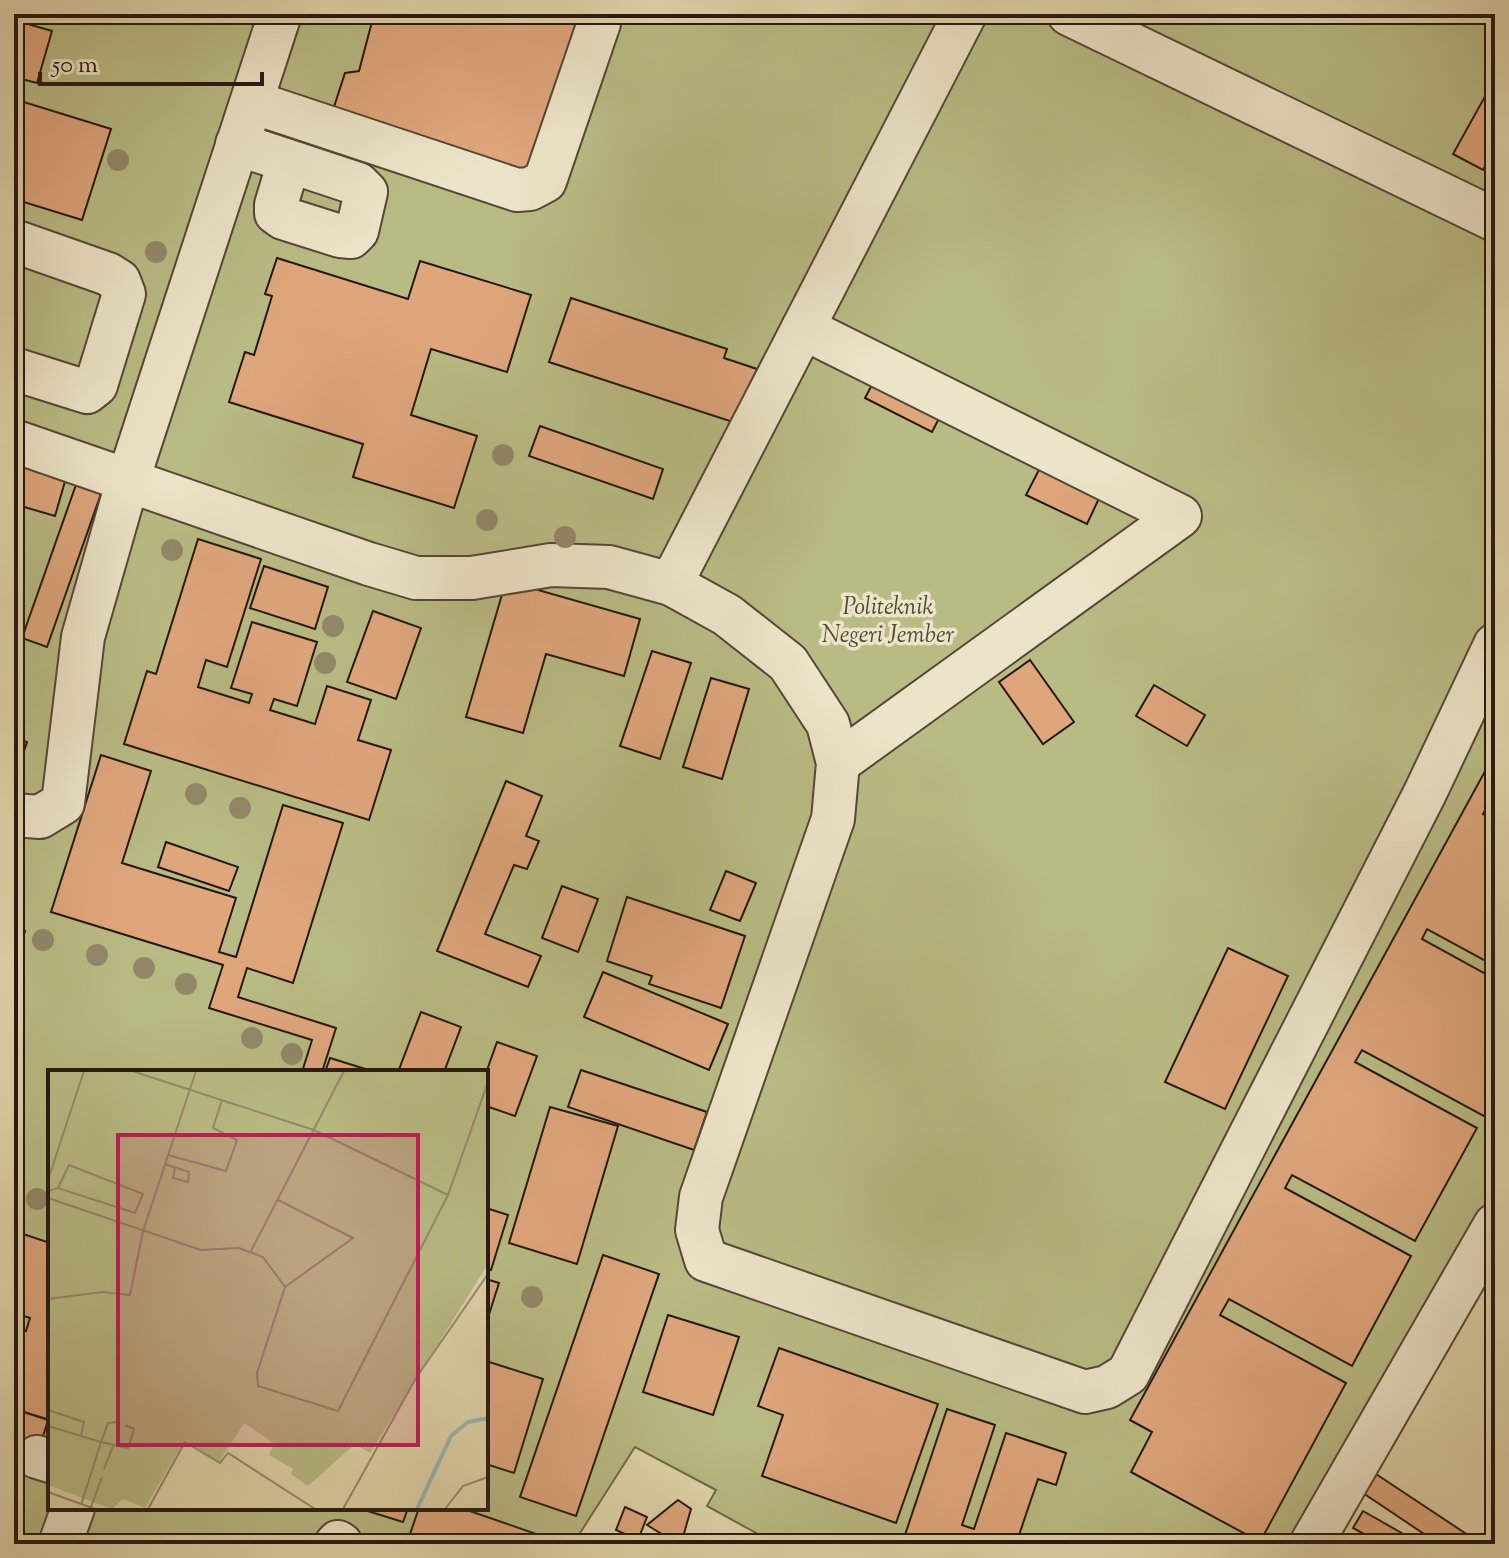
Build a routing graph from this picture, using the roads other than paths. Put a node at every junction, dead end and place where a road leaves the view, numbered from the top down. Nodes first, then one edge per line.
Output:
1 (280, 14) edge
2 (596, 14) edge
3 (965, 14) edge
4 (1069, 14) edge
5 (252, 102) junction
6 (237, 144) junction
7 (289, 162) dead end
8 (1495, 220) edge
9 (14, 241) edge
10 (803, 328) junction
11 (14, 369) edge
12 (14, 441) edge
13 (128, 480) junction
14 (671, 584) junction
15 (1495, 645) edge
16 (838, 763) junction
17 (14, 815) edge
18 (1495, 1225) edge
19 (72, 1510) edge
20 (60, 1544) edge
21 (1311, 1544) edge

1 - 5 street
2 - 5 street
3 - 10 street
4 - 8 street
5 - 6 street
6 - 7 street
6 - 13 street
9 - 11 street
10 - 14 street
10 - 16 street
12 - 13 street
13 - 14 street
13 - 17 street
14 - 16 street
15 - 16 street
18 - 21 street
19 - 20 street

